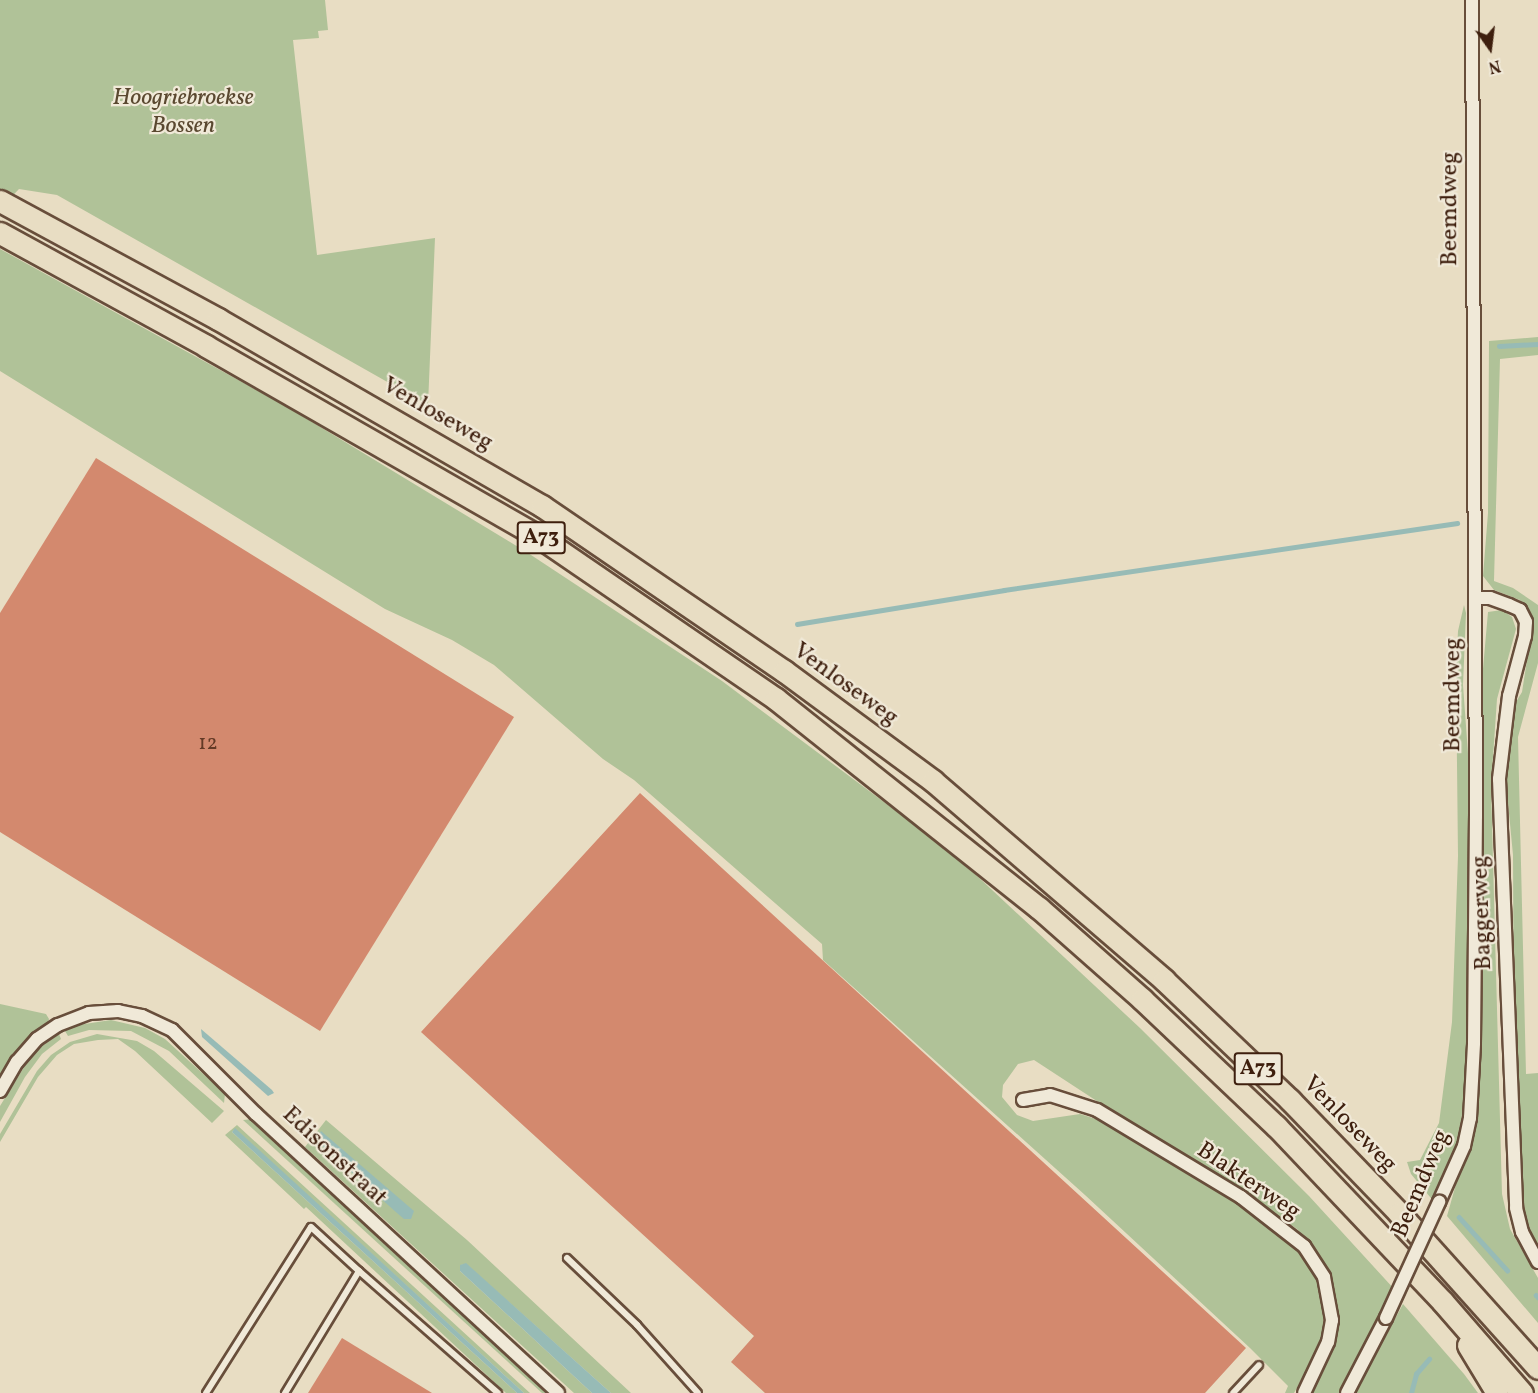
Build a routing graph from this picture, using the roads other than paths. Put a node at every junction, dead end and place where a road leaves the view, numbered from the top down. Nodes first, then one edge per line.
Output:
1 (1472, 0) edge
2 (0, 201) edge
3 (0, 233) edge
4 (1474, 598) junction
5 (0, 1091) edge
6 (1023, 1100) dead end
7 (567, 1258) dead end
8 (1538, 1262) edge
9 (359, 1271) junction
10 (1442, 1301) junction
11 (1506, 1332) junction
12 (1538, 1359) edge
13 (1259, 1365) dead end
14 (1538, 1368) edge
15 (206, 1393) edge
16 (285, 1393) edge
17 (498, 1393) edge
18 (558, 1393) edge
19 (698, 1393) edge
20 (1233, 1393) edge
21 (1304, 1393) edge
22 (1347, 1393) edge
23 (1497, 1393) edge
24 (1522, 1393) edge

1 - 4 street, Beemdweg
2 - 11 highway, Venloseweg / A73
3 - 10 highway, A73
4 - 8 street, Baggerweg
4 - 22 street, Beemdweg, bridge
5 - 18 street, Edisonstraat
6 - 21 street, Blakterweg
7 - 19 lane
9 - 15 lane
9 - 16 lane
9 - 17 lane
10 - 23 highway, A73
10 - 24 highway, A73
11 - 12 highway, A73
11 - 14 highway, Venloseweg / A73
13 - 20 lane

